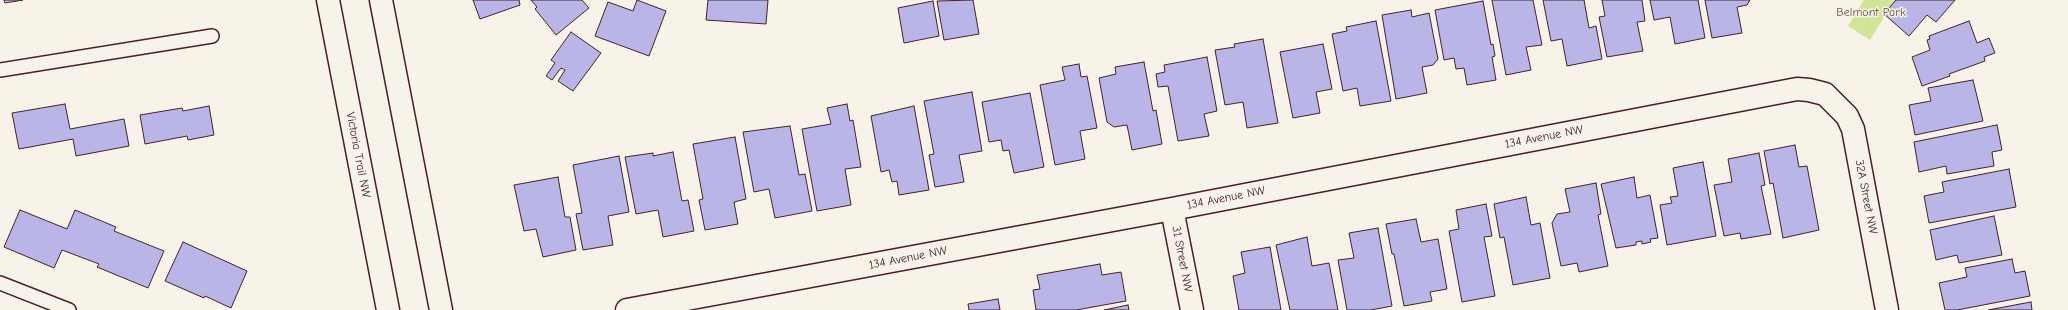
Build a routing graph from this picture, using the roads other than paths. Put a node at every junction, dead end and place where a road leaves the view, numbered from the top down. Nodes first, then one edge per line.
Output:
1 (328, 0) edge
2 (381, 0) edge
3 (212, 36) dead end
4 (0, 70) edge
5 (1825, 94) joint
6 (1172, 209) junction
7 (0, 283) edge
8 (69, 310) edge
9 (388, 310) edge
10 (441, 310) edge
11 (627, 310) edge
12 (1192, 310) edge
13 (1887, 310) edge

1 - 9 street, Victoria Trail NW
2 - 10 street
3 - 4 lane
5 - 6 street, 134 Avenue NW
5 - 13 street, 32A Street NW
6 - 11 street, 134 Avenue NW
6 - 12 street, 31 Street NW
7 - 8 lane

